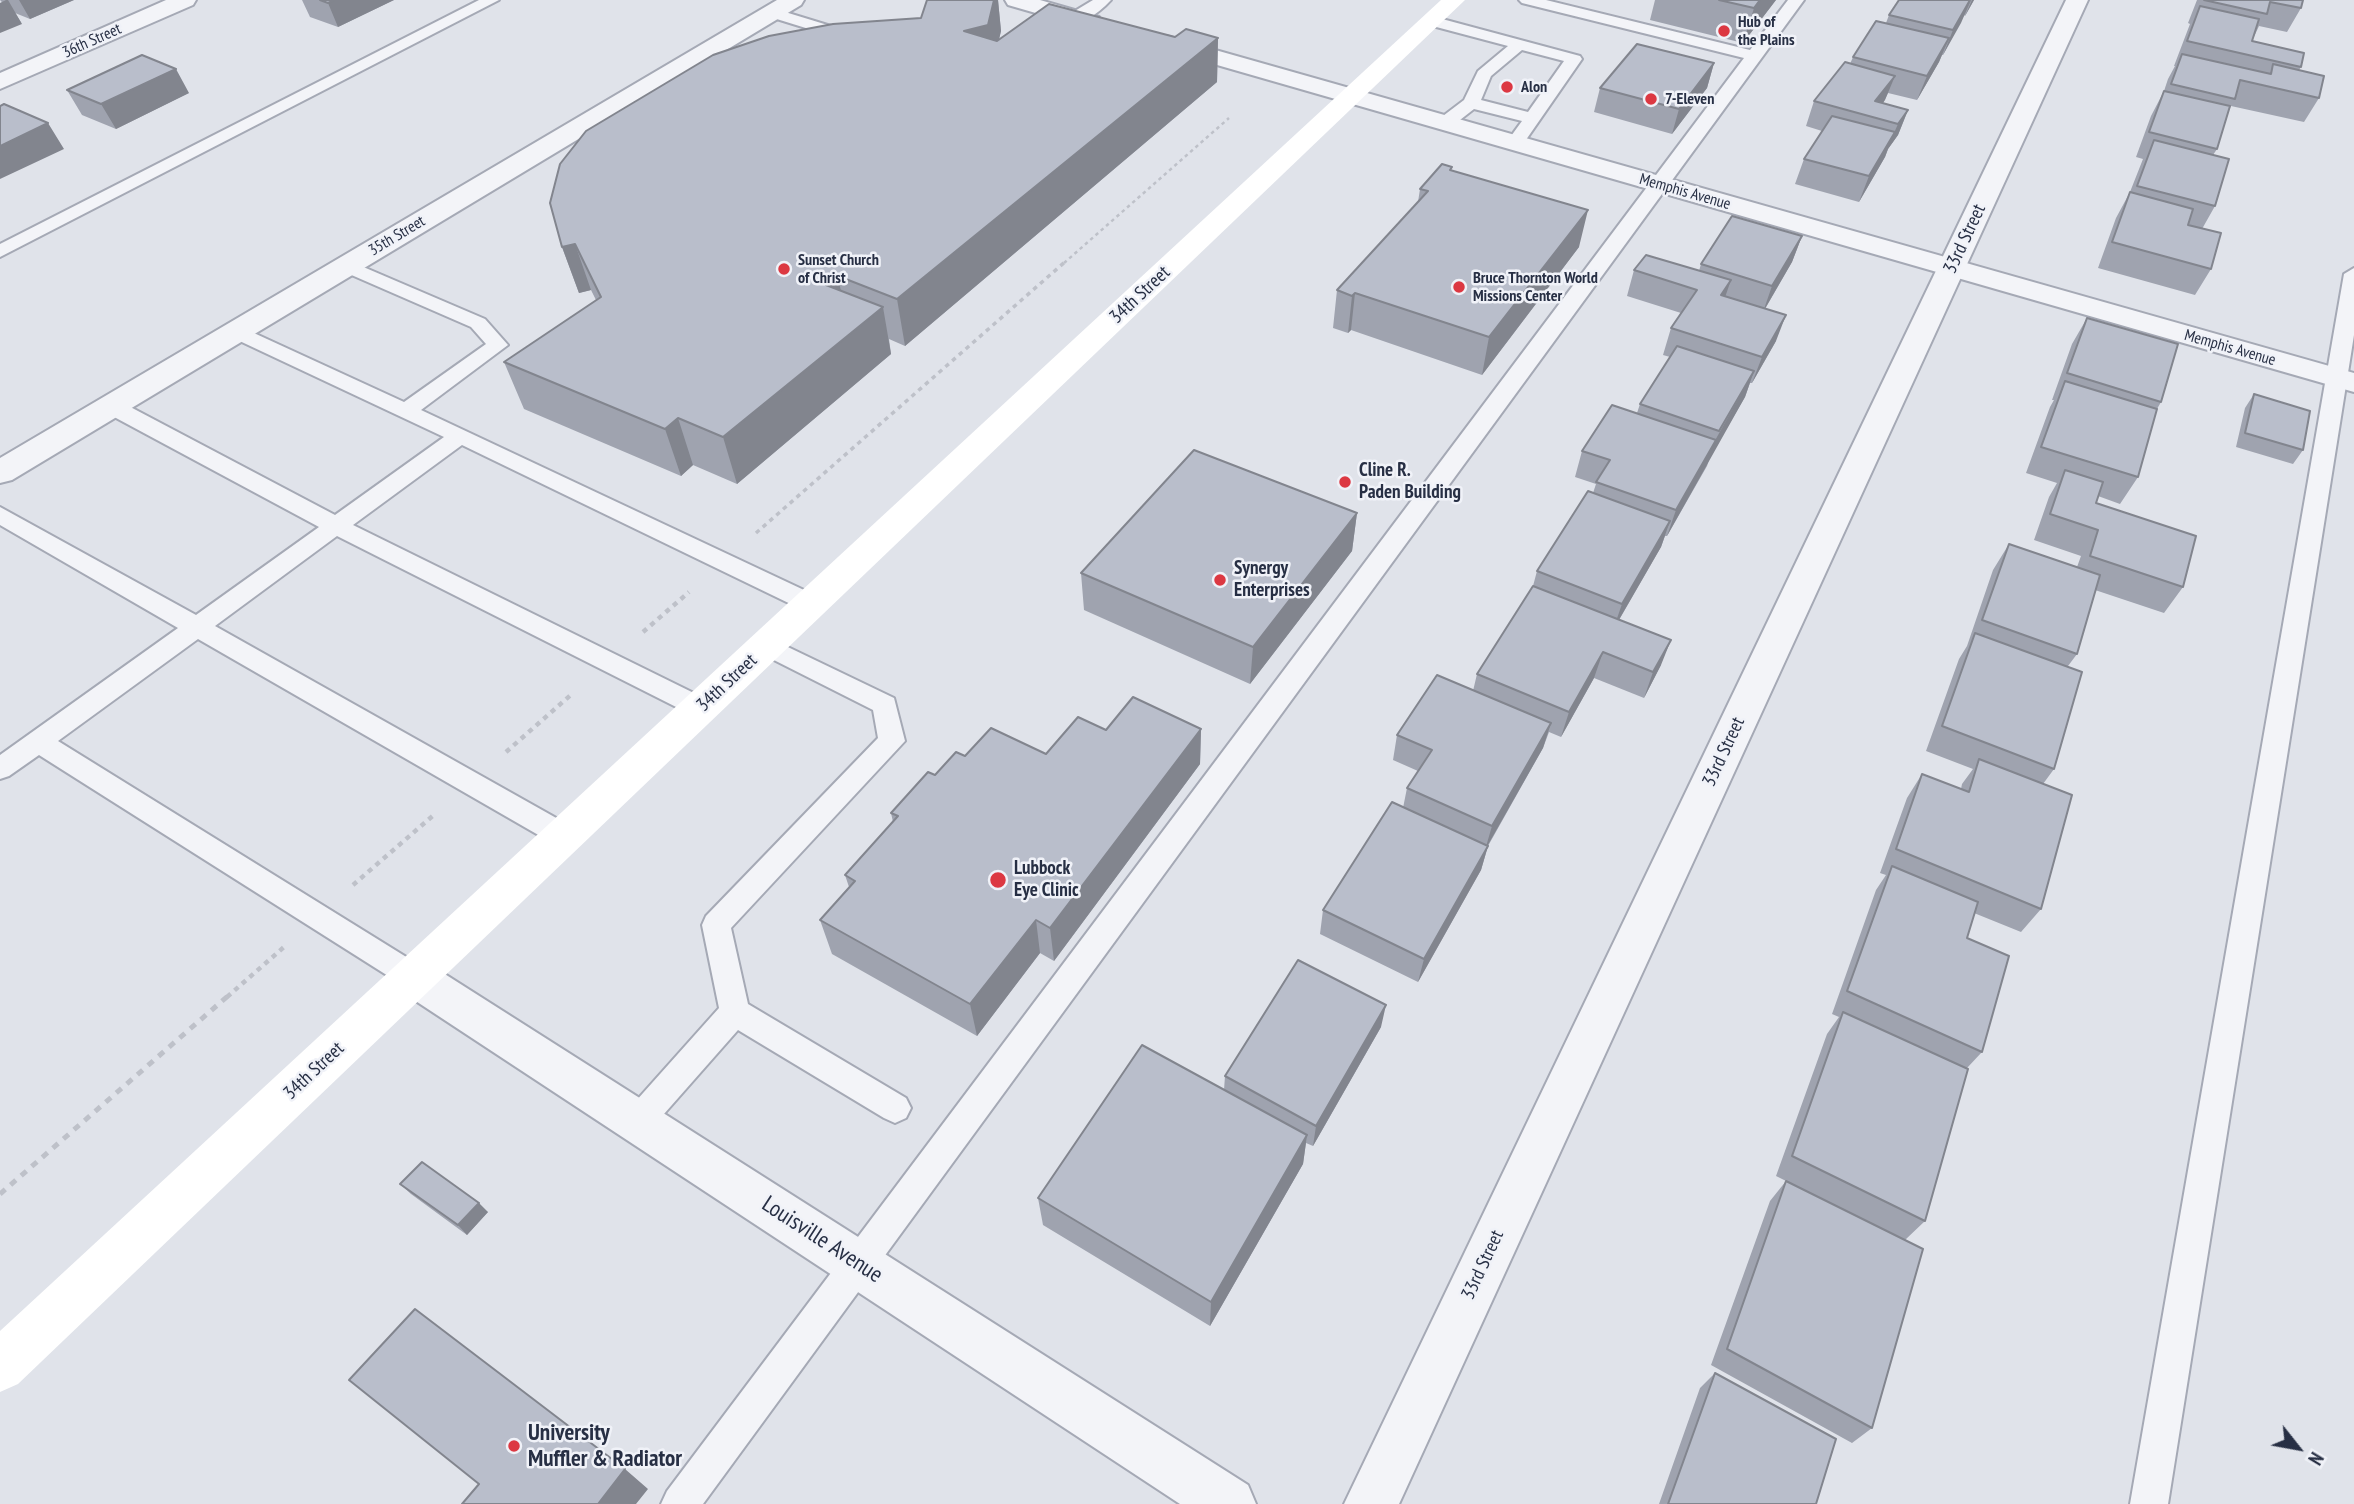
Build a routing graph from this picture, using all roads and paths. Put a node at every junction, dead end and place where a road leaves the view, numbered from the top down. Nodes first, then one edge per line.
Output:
1 (185, 0) edge
2 (492, 0) edge
3 (1016, 0) edge
4 (1103, 0) edge
5 (1527, 0) edge
6 (1796, 0) edge
7 (2077, 0) edge
8 (783, 6) edge
9 (1442, 11) edge
10 (1078, 18) junction
11 (1117, 29) edge
12 (1033, 37) edge
13 (1143, 37) edge
14 (862, 40) edge
15 (1519, 45) junction
16 (1755, 56) junction
17 (0, 82) edge
18 (1351, 96) junction
19 (1471, 103) junction
20 (1534, 119) junction
21 (1445, 123) junction
22 (1514, 143) junction
23 (1660, 184) junction
24 (0, 251) edge
25 (347, 266) junction
26 (1951, 268) junction
27 (2354, 274) edge
28 (236, 332) junction
29 (2345, 381) edge
30 (111, 406) junction
31 (405, 411) junction
32 (460, 436) junction
33 (0, 472) edge
34 (0, 515) edge
35 (336, 526) junction
36 (812, 604) junction
37 (197, 627) junction
38 (767, 646) junction
39 (701, 708) junction
40 (38, 742) junction
41 (0, 769) edge
42 (564, 836) junction
43 (414, 977) junction
44 (735, 1012) junction
45 (895, 1108) dead end
46 (638, 1121) junction
47 (858, 1263) junction
48 (0, 1366) edge
49 (680, 1504) edge
50 (1229, 1504) edge
51 (1371, 1504) edge
52 (2149, 1504) edge

1 - 17 street, 36th Street
2 - 24 lane
3 - 10 street
4 - 10 lane
5 - 16 lane
6 - 16 lane
7 - 26 street, 33rd Street
8 - 14 lane
8 - 25 street, 35th Street
9 - 15 lane
9 - 18 main road, 34th Street
10 - 11 street
10 - 12 lane
13 - 18 street, Memphis Avenue
15 - 19 lane
15 - 20 lane
16 - 23 lane
18 - 21 street, Memphis Avenue
18 - 36 main road, 34th Street
19 - 20 lane
19 - 21 lane
20 - 22 lane
21 - 22 street, Memphis Avenue
22 - 23 street, Memphis Avenue
23 - 26 street, Memphis Avenue
23 - 47 lane
25 - 28 street, 35th Street
25 - 31 lane
26 - 29 street, Memphis Avenue
26 - 51 street, 33rd Street
27 - 29 lane
28 - 30 street, 35th Street
28 - 31 lane
29 - 52 lane
30 - 33 street, 35th Street
30 - 35 lane
31 - 32 lane
32 - 35 lane
32 - 36 lane
34 - 37 lane
35 - 37 lane
35 - 39 lane
36 - 38 main road, 34th Street
37 - 40 lane
37 - 42 lane
38 - 39 main road, 34th Street
38 - 44 lane
39 - 42 main road, 34th Street
40 - 41 lane
40 - 43 lane
42 - 43 main road, 34th Street
43 - 46 street, Louisville Avenue
43 - 48 main road, 34th Street
44 - 45 lane
44 - 46 lane
46 - 47 street, Louisville Avenue
47 - 49 lane
47 - 50 street, Louisville Avenue

